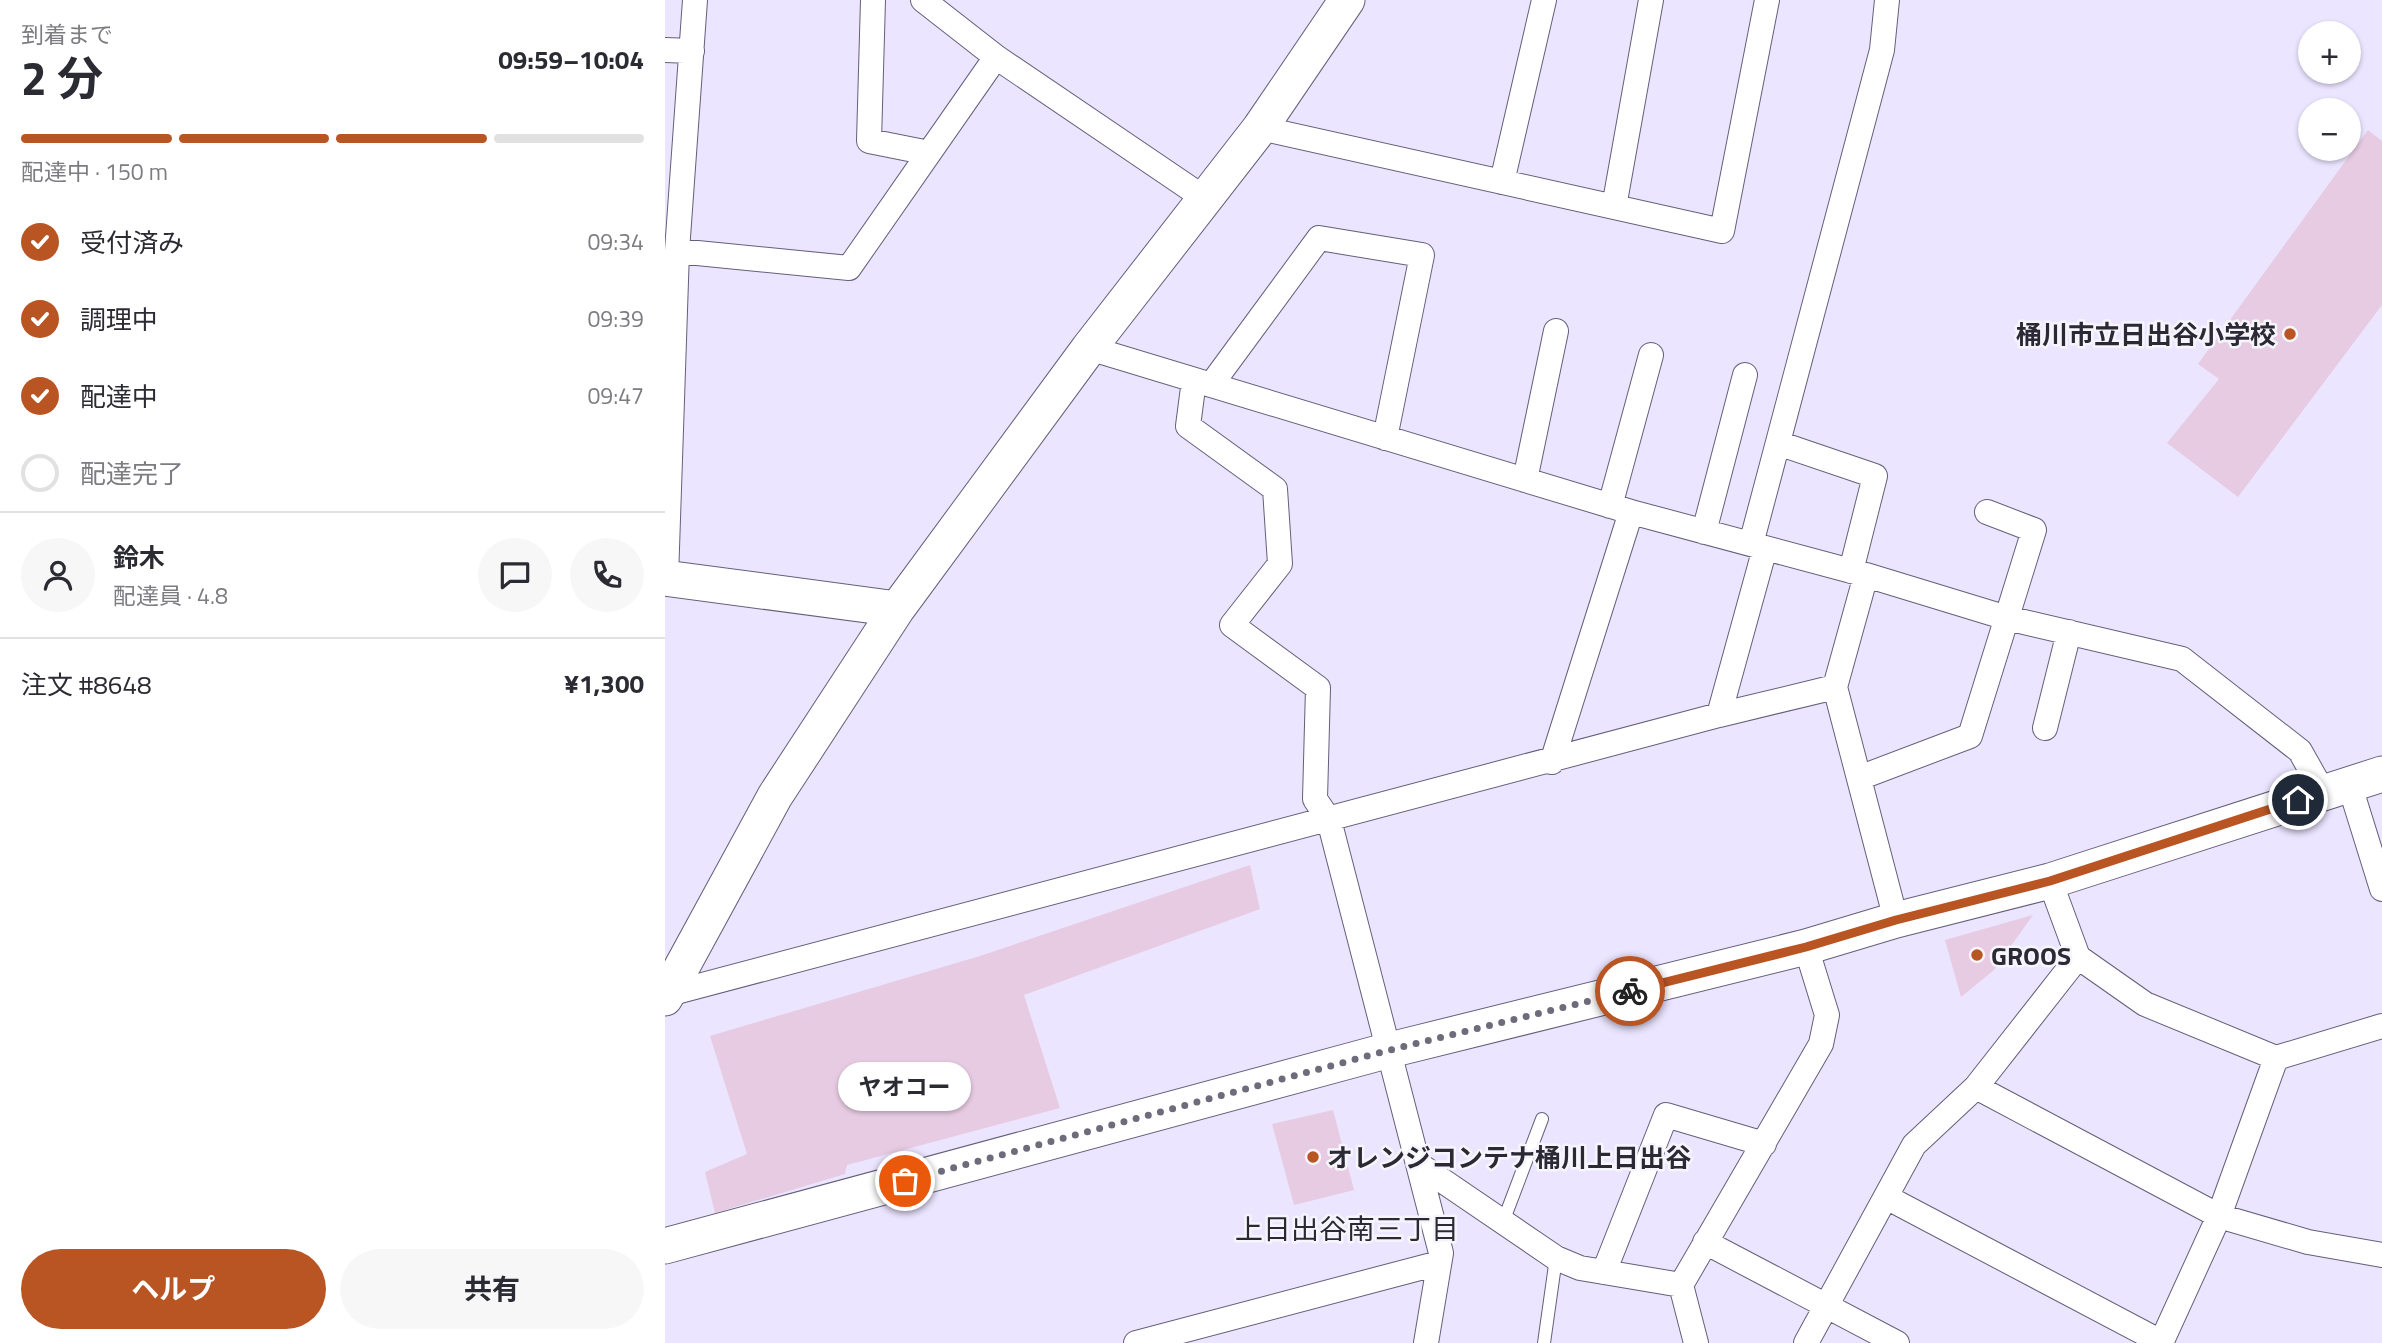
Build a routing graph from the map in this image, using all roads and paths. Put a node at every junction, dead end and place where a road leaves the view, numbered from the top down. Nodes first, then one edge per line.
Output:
1 (695, 0) edge
2 (873, 0) edge
3 (923, 0) edge
4 (1346, 0) edge
5 (1544, 0) edge
6 (1651, 0) edge
7 (1767, 0) edge
8 (1887, 0) edge
9 (665, 50) edge
10 (692, 51) junction
11 (996, 57) junction
12 (1260, 128) junction
13 (929, 153) junction
14 (674, 172) edge
15 (1502, 182) junction
16 (1204, 198) junction
17 (1614, 207) junction
18 (677, 251) junction
19 (1556, 331) dead end
20 (1089, 348) junction
21 (1651, 355) dead end
22 (1745, 375) dead end
23 (1203, 383) junction
24 (1385, 438) junction
25 (1778, 443) junction
26 (1525, 480) junction
27 (1621, 509) junction
28 (1987, 512) dead end
29 (1704, 532) junction
30 (1758, 546) junction
31 (1859, 573) junction
32 (666, 578) edge
33 (897, 609) junction
34 (2007, 618) junction
35 (2069, 632) junction
36 (1835, 687) junction
37 (1719, 715) junction
38 (2045, 728) dead end
39 (1552, 762) junction
40 (2382, 774) edge
41 (1859, 778) junction
42 (2336, 787) junction
43 (1329, 820) junction
44 (2050, 881) junction
45 (2382, 889) edge
46 (1896, 920) junction
47 (1806, 947) junction
48 (2078, 957) junction
49 (665, 996) edge
50 (2382, 1026) edge
51 (1386, 1051) junction
52 (2276, 1058) junction
53 (1976, 1087) junction
54 (1542, 1119) dead end
55 (1764, 1144) junction
56 (1418, 1164) junction
57 (1888, 1198) junction
58 (2219, 1216) junction
59 (1503, 1222) junction
60 (1705, 1242) junction
61 (665, 1246) edge
62 (2382, 1255) edge
63 (1556, 1258) junction
64 (1439, 1263) junction
65 (1604, 1272) junction
66 (1681, 1285) junction
67 (1826, 1305) junction
68 (1180, 1336) edge
69 (1136, 1343) edge
70 (1426, 1343) edge
71 (1544, 1343) edge
72 (1696, 1343) edge
73 (1806, 1343) edge
74 (1897, 1343) edge
75 (2161, 1343) edge

1 - 10 street
2 - 13 street
3 - 11 street
4 - 12 street
5 - 15 street
6 - 17 street
7 - 17 street
8 - 25 street
9 - 10 street
10 - 14 street
11 - 13 street
11 - 16 street
12 - 15 street
12 - 16 street
13 - 18 street
14 - 18 street
15 - 17 street
16 - 20 street
18 - 32 street
19 - 26 street
20 - 23 street
20 - 33 street
21 - 27 street
22 - 29 street
23 - 24 street
23 - 24 street
23 - 43 street
24 - 26 street
25 - 30 street
25 - 31 street
26 - 27 street
27 - 29 street
27 - 39 street
28 - 34 street
29 - 30 street
30 - 31 street
30 - 37 street
31 - 34 street
31 - 36 street
32 - 33 street
33 - 49 street
34 - 35 street
34 - 41 street
35 - 38 street
35 - 42 street
36 - 37 street
36 - 41 street
37 - 39 street
39 - 43 street
40 - 42 street
41 - 46 street
42 - 44 street
42 - 45 street
43 - 49 street
43 - 51 street
44 - 46 street
44 - 48 street
46 - 47 street
47 - 51 street
47 - 55 street
48 - 52 street
48 - 53 street
50 - 52 street
51 - 56 street
51 - 61 street
52 - 58 street
53 - 57 street
53 - 58 street
54 - 59 lane
55 - 60 street
55 - 65 street
56 - 59 street
56 - 64 street
57 - 67 street
57 - 75 street
58 - 62 street
58 - 75 street
59 - 63 street
60 - 66 street
60 - 67 street
63 - 65 street
63 - 71 lane
64 - 68 street
64 - 70 street
65 - 66 street
66 - 72 street
67 - 73 street
67 - 74 street
68 - 69 street

